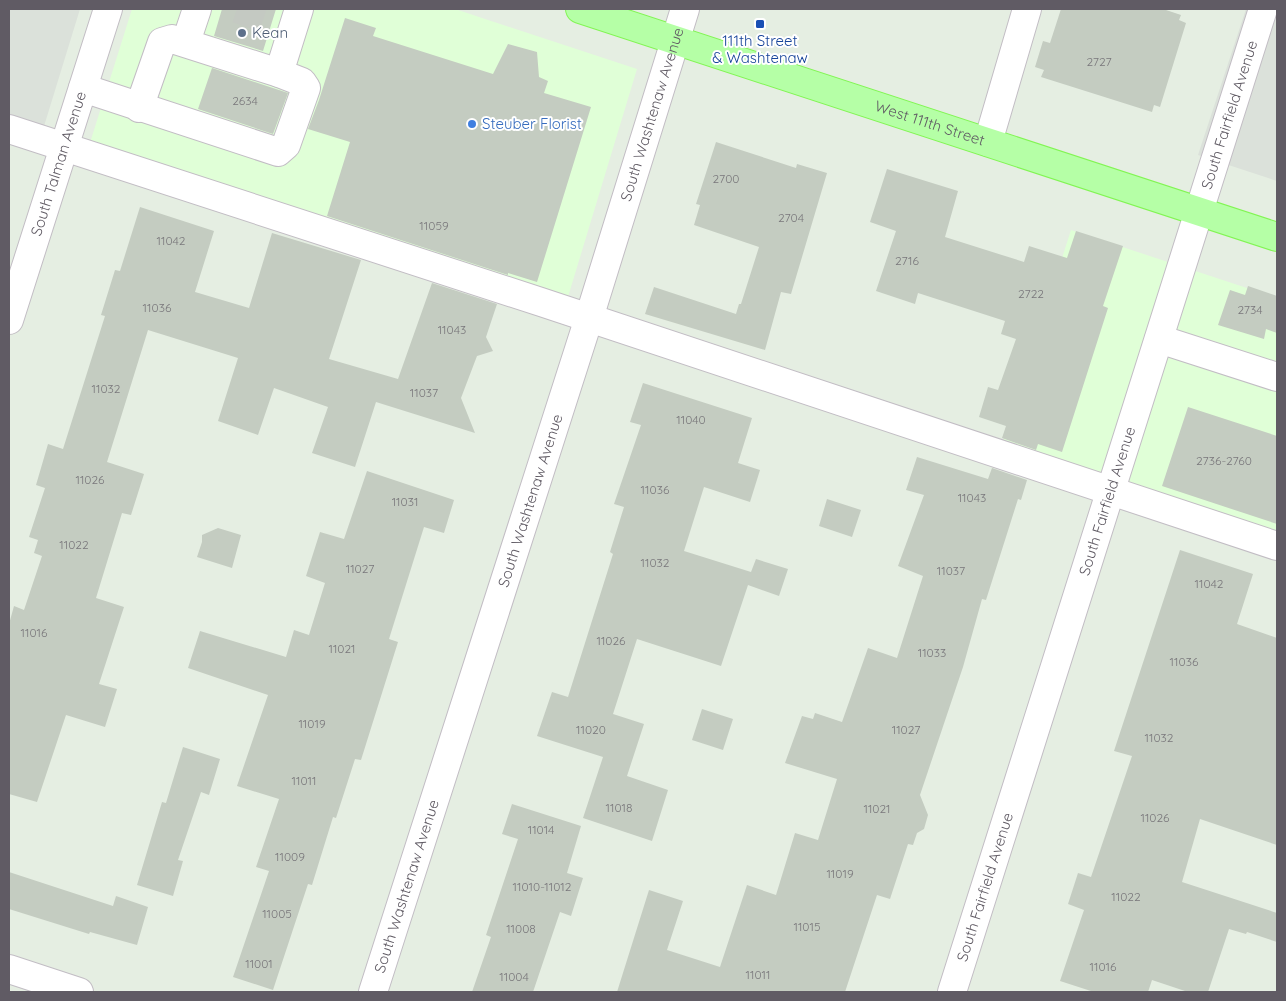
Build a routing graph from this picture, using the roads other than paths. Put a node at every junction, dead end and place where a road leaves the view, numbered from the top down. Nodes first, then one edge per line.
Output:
1 (108, 9) edge
2 (197, 9) edge
3 (580, 9) edge
4 (685, 9) edge
5 (1026, 9) edge
6 (1263, 9) edge
7 (288, 19) edge
8 (675, 40) junction
9 (186, 42) junction
10 (280, 73) junction
11 (83, 88) junction
12 (140, 108) junction
13 (9, 129) edge
14 (988, 142) junction
15 (64, 146) junction
16 (1199, 212) junction
17 (1277, 237) edge
18 (589, 318) junction
19 (9, 320) edge
20 (1158, 340) junction
21 (1277, 377) edge
22 (1110, 491) junction
23 (1277, 546) edge
24 (9, 969) edge
25 (79, 992) edge
26 (373, 992) edge
27 (952, 992) edge

1 - 11 street, South Talman Avenue
2 - 9 street
3 - 8 main road, West 111th Street
4 - 8 street, South Washtenaw Avenue
5 - 14 street
6 - 16 street, South Fairfield Avenue
7 - 10 street
8 - 14 main road, West 111th Street
8 - 18 street, South Washtenaw Avenue
9 - 10 street
9 - 12 street
10 - 12 street
11 - 12 street
11 - 15 street, South Talman Avenue
13 - 15 street
14 - 16 main road, West 111th Street
15 - 18 street
15 - 19 street, South Talman Avenue
16 - 17 main road, West 111th Street
16 - 20 street, South Fairfield Avenue
18 - 22 street
18 - 26 street, South Washtenaw Avenue
20 - 21 street
20 - 22 street, South Fairfield Avenue
22 - 23 street
22 - 27 street, South Fairfield Avenue
24 - 25 street

